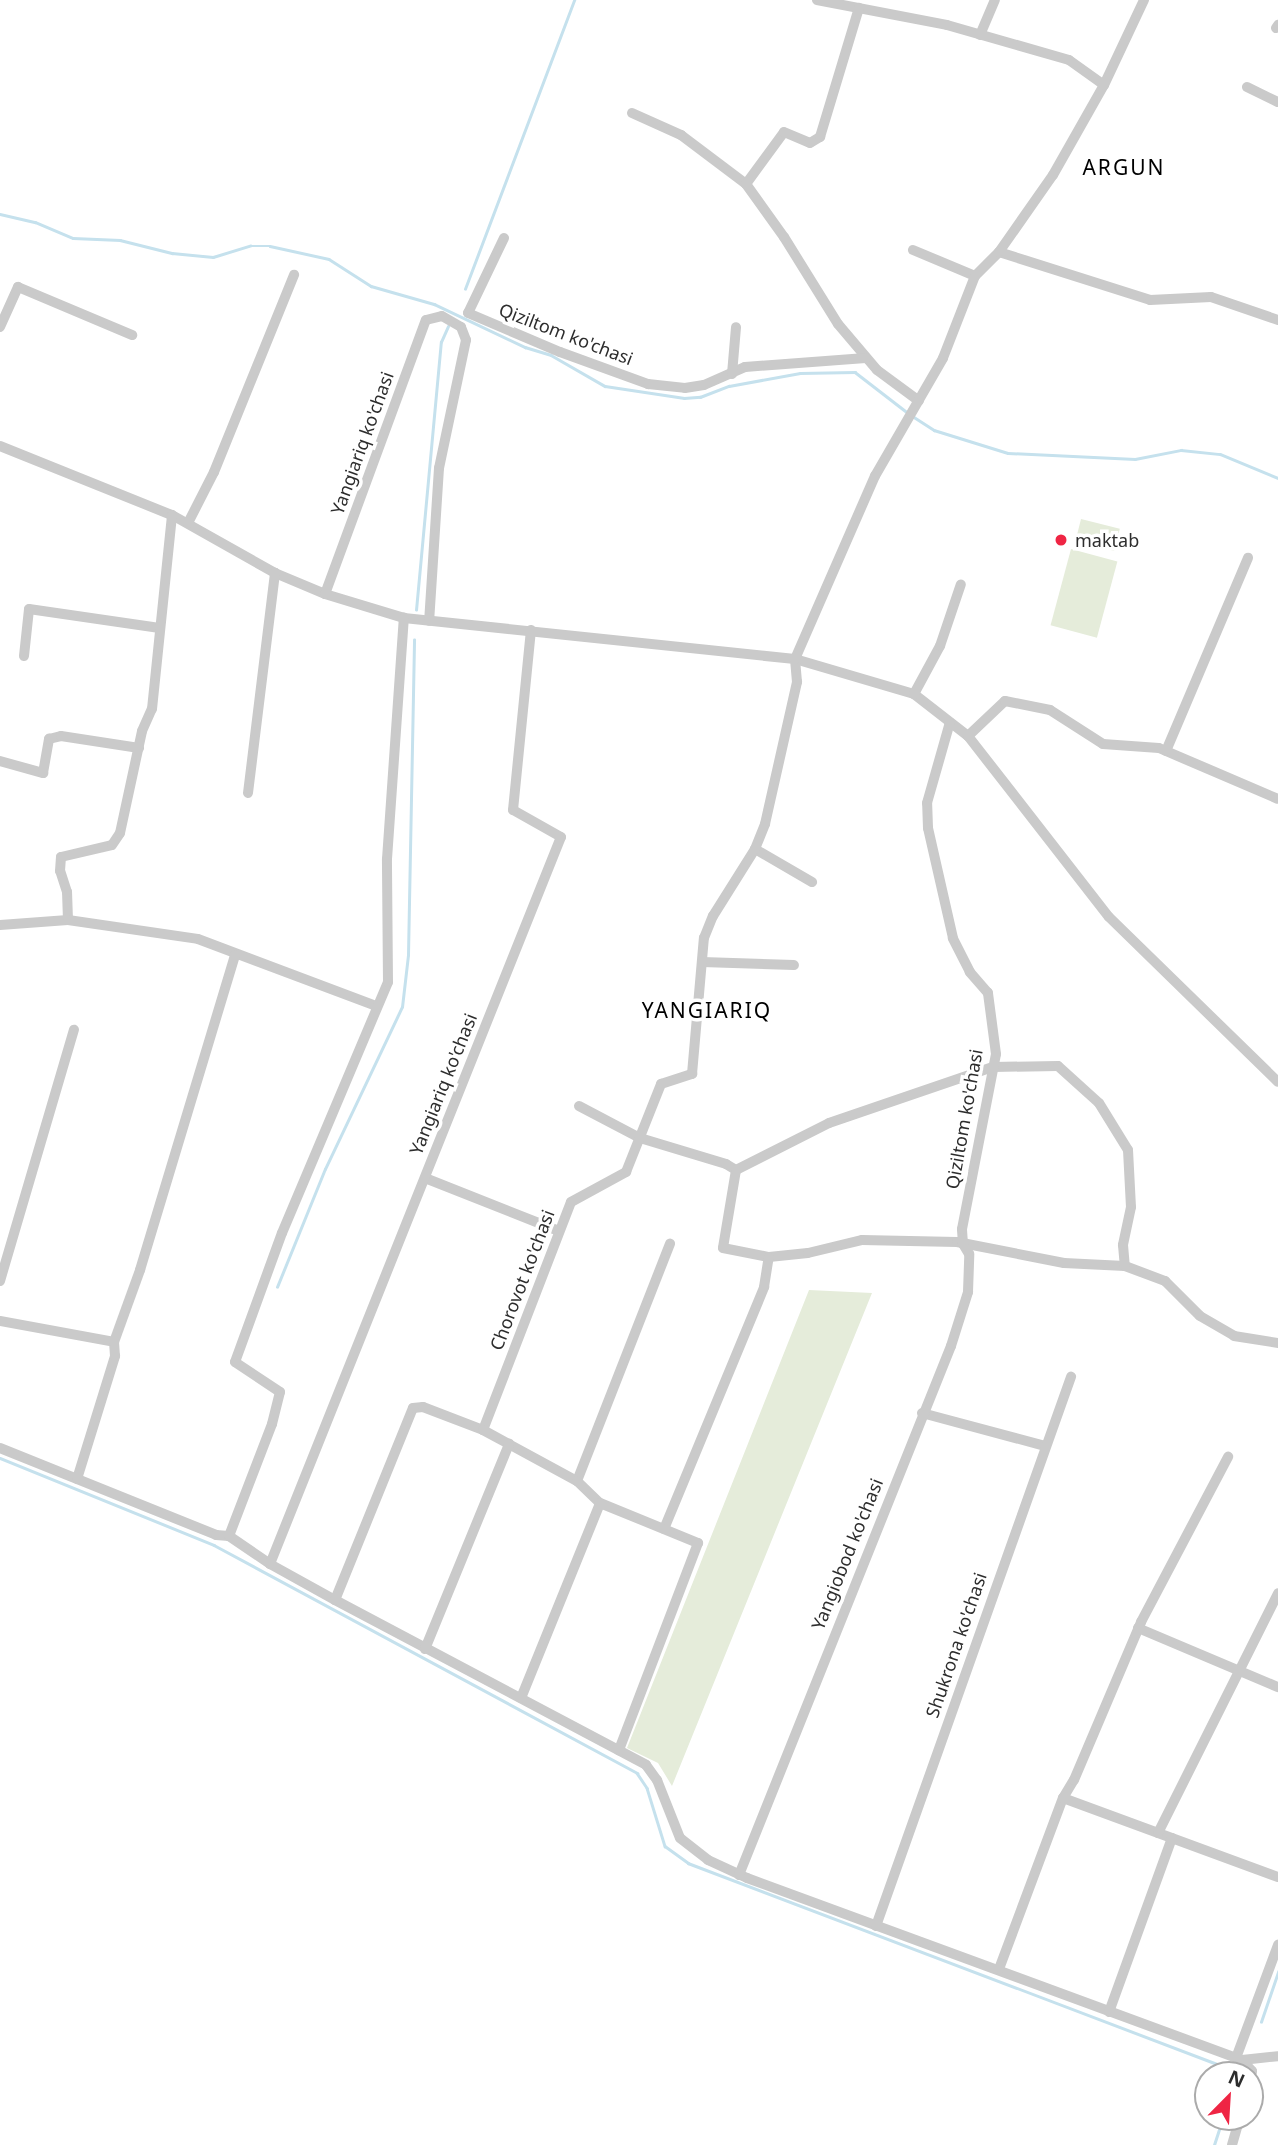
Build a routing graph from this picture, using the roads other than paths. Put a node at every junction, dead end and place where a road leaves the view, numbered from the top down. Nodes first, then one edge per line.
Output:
1 (817, 0) edge
2 (995, 0) edge
3 (1144, 0) edge
4 (859, 8) junction
5 (980, 35) junction
6 (1104, 85) junction
7 (1247, 87) dead end
8 (1278, 102) edge
9 (632, 113) dead end
10 (746, 184) junction
11 (504, 238) dead end
12 (913, 250) dead end
13 (999, 252) junction
14 (294, 275) dead end
15 (975, 276) junction
16 (1278, 320) edge
17 (0, 327) edge
18 (736, 327) dead end
19 (132, 335) dead end
20 (866, 358) junction
21 (732, 374) junction
22 (919, 401) junction
23 (0, 446) edge
24 (172, 515) junction
25 (188, 523) junction
26 (1248, 558) dead end
27 (275, 573) junction
28 (961, 584) dead end
29 (325, 594) junction
30 (404, 618) junction
31 (429, 621) junction
32 (160, 628) junction
33 (531, 630) junction
34 (24, 656) dead end
35 (795, 659) junction
36 (914, 694) junction
37 (950, 722) junction
38 (968, 736) junction
39 (139, 748) junction
40 (1166, 751) junction
41 (0, 761) edge
42 (248, 793) dead end
43 (1278, 799) edge
44 (755, 849) junction
45 (812, 882) dead end
46 (68, 920) junction
47 (0, 925) edge
48 (236, 955) junction
49 (702, 962) junction
50 (794, 965) dead end
51 (376, 1006) junction
52 (74, 1030) dead end
53 (993, 1067) junction
54 (1278, 1082) edge
55 (579, 1106) dead end
56 (640, 1138) junction
57 (736, 1171) junction
58 (425, 1178) junction
59 (559, 1231) junction
60 (670, 1244) dead end
61 (963, 1244) junction
62 (769, 1256) junction
63 (1125, 1266) junction
64 (0, 1281) edge
65 (0, 1321) edge
66 (114, 1342) junction
67 (1278, 1343) edge
68 (1071, 1377) dead end
69 (922, 1413) junction
70 (483, 1430) junction
71 (509, 1444) junction
72 (1045, 1446) junction
73 (0, 1448) edge
74 (1228, 1457) dead end
75 (77, 1479) junction
76 (577, 1481) junction
77 (600, 1503) junction
78 (664, 1529) junction
79 (229, 1536) junction
80 (270, 1564) junction
81 (1278, 1592) edge
82 (335, 1600) junction
83 (1138, 1628) junction
84 (425, 1649) junction
85 (1237, 1671) junction
86 (1278, 1686) edge
87 (521, 1698) junction
88 (619, 1750) junction
89 (1063, 1798) junction
90 (1158, 1833) junction
91 (1172, 1838) junction
92 (739, 1875) junction
93 (1278, 1877) edge
94 (876, 1926) junction
95 (1278, 1945) edge
96 (999, 1969) junction
97 (1109, 2012) junction
98 (1278, 2056) edge
99 (1239, 2059) junction

1 - 4 street
2 - 5 street
3 - 6 street
4 - 5 street
4 - 10 street
5 - 6 street
6 - 13 street
7 - 8 street
9 - 10 street
10 - 20 street
11 - 21 street, Qiziltom ko'chasi
12 - 15 street
13 - 15 street
13 - 16 street
14 - 25 street
15 - 22 street
17 - 19 street
18 - 21 street
20 - 21 street, Qiziltom ko'chasi
20 - 22 street
22 - 35 street
23 - 24 street
24 - 25 street
24 - 32 street
25 - 27 street
26 - 40 street
27 - 29 street
27 - 42 street
28 - 36 street
29 - 30 street
29 - 31 street, Yangiariq ko'chasi
30 - 31 street
30 - 51 street
31 - 33 street
32 - 34 street
32 - 39 street
33 - 35 street
33 - 58 street, Yangiariq ko'chasi
35 - 36 street
35 - 44 street
36 - 37 street
37 - 38 street
37 - 53 street, Qiziltom ko'chasi
38 - 40 street
38 - 54 street
39 - 41 street
39 - 46 street
40 - 43 street
44 - 45 street
44 - 49 street
46 - 47 street
46 - 48 street
48 - 51 street
48 - 66 street
49 - 50 street
49 - 56 street, Chorovot ko'chasi
51 - 79 street
52 - 64 street
53 - 57 street
53 - 61 street, Qiziltom ko'chasi
53 - 63 street
55 - 56 street
56 - 57 street
56 - 59 street, Chorovot ko'chasi
57 - 62 street
58 - 59 street
58 - 80 street, Yangiariq ko'chasi
59 - 70 street, Chorovot ko'chasi
60 - 76 street
61 - 62 street
61 - 63 street
61 - 69 street, Yangiobod ko'chasi
62 - 78 street
63 - 67 street
65 - 66 street
66 - 75 street
68 - 72 street, Shukrona ko'chasi
69 - 72 street
69 - 92 street, Yangiobod ko'chasi
70 - 71 street
70 - 82 street
71 - 76 street
71 - 84 street
72 - 94 street, Shukrona ko'chasi
73 - 75 street
74 - 83 street
75 - 79 street
76 - 77 street
77 - 78 street
77 - 87 street
78 - 88 street
79 - 80 street
80 - 82 street
81 - 85 street
82 - 84 street
83 - 85 street
83 - 89 street
84 - 87 street
85 - 86 street
85 - 90 street
87 - 88 street
88 - 92 street
89 - 90 street
89 - 96 street
90 - 91 street
91 - 93 street
91 - 97 street
92 - 94 street
94 - 96 street
95 - 99 street
96 - 97 street
97 - 99 street
98 - 99 street

